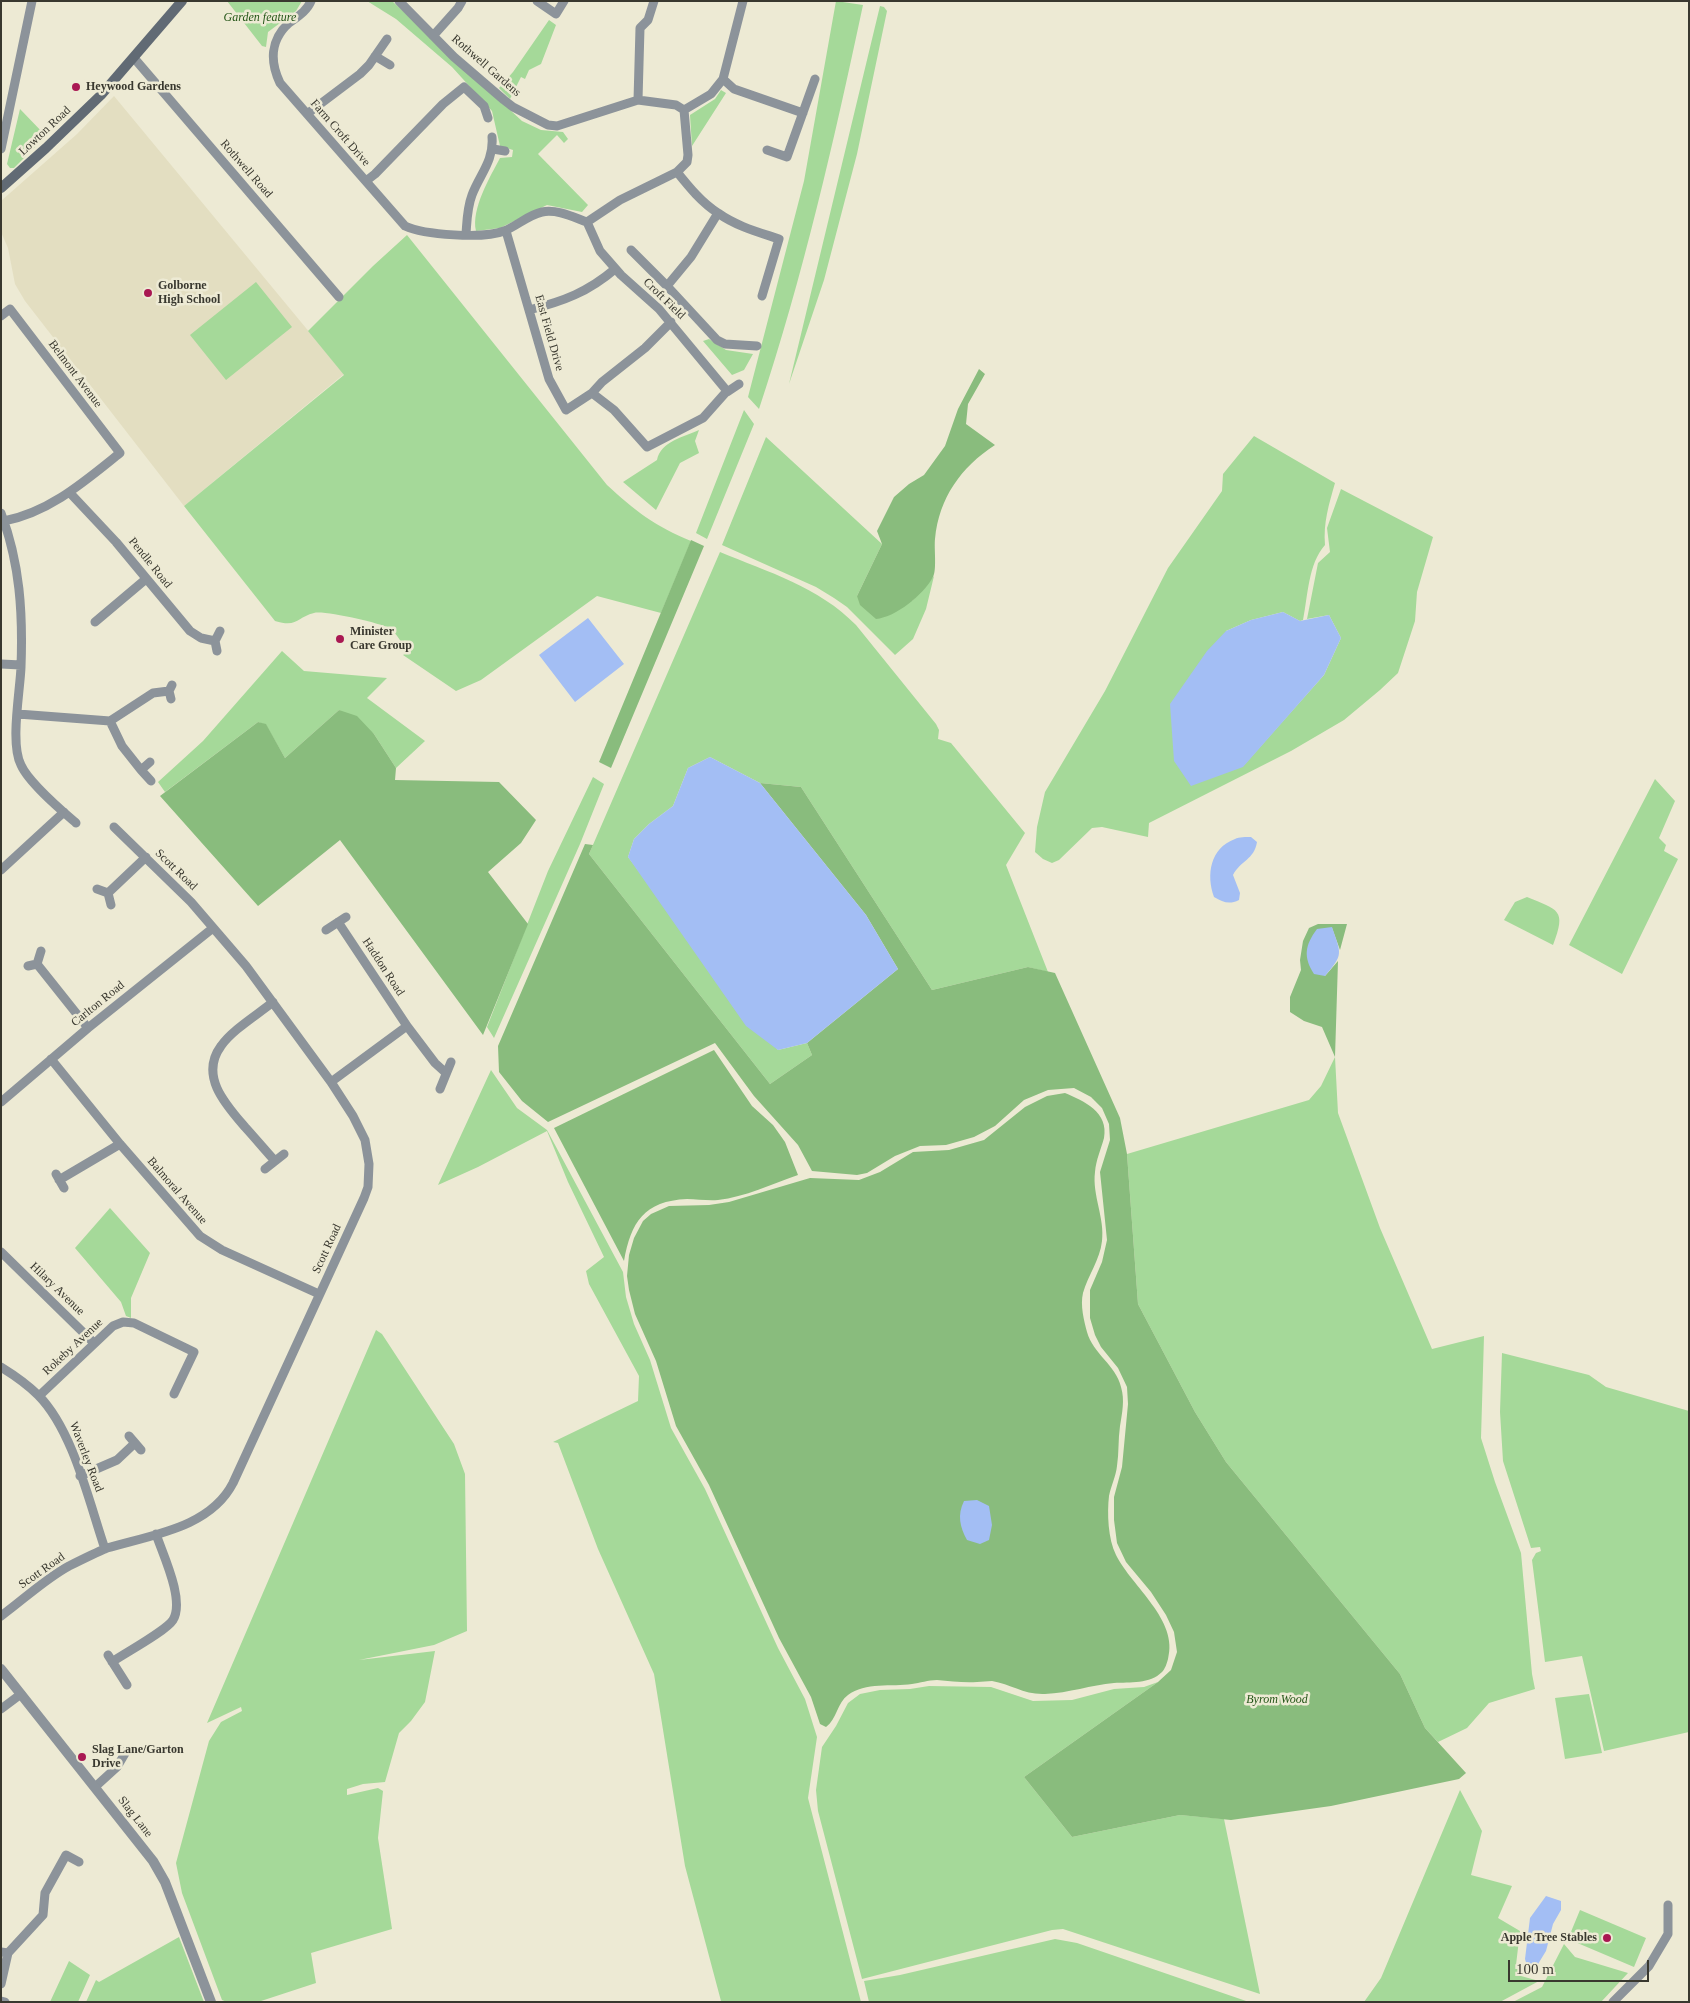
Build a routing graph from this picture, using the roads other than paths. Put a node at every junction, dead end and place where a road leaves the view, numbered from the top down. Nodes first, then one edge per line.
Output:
1 (32, 1) edge
2 (182, 1) edge
3 (311, 1) edge
4 (399, 1) edge
5 (462, 1) edge
6 (537, 1) edge
7 (564, 1) edge
8 (654, 1) edge
9 (743, 1) edge
10 (433, 36) junction
11 (387, 39) dead end
12 (375, 56) junction
13 (134, 58) junction
14 (390, 65) dead end
15 (722, 79) junction
16 (815, 79) dead end
17 (638, 100) junction
18 (684, 110) junction
19 (803, 113) junction
20 (307, 114) junction
21 (488, 118) dead end
22 (3, 134) edge
23 (492, 137) dead end
24 (493, 148) junction
25 (1, 150) edge
26 (767, 150) dead end
27 (505, 151) dead end
28 (677, 172) junction
29 (366, 181) junction
30 (3, 183) edge
31 (718, 213) junction
32 (587, 222) junction
33 (506, 231) junction
34 (466, 234) junction
35 (631, 250) dead end
36 (615, 268) junction
37 (667, 286) junction
38 (340, 296) dead end
39 (762, 296) dead end
40 (529, 310) junction
41 (1, 316) edge
42 (671, 322) junction
43 (757, 346) dead end
44 (739, 384) dead end
45 (727, 392) junction
46 (592, 393) junction
47 (70, 493) junction
48 (3, 517) edge
49 (146, 579) junction
50 (96, 622) dead end
51 (220, 631) dead end
52 (215, 641) junction
53 (217, 651) dead end
54 (1, 664) edge
55 (21, 665) junction
56 (171, 692) dead end
57 (18, 714) junction
58 (110, 721) junction
59 (150, 762) dead end
60 (141, 770) junction
61 (150, 781) dead end
62 (64, 812) junction
63 (76, 823) dead end
64 (114, 827) dead end
65 (146, 858) junction
66 (1, 870) edge
67 (97, 889) dead end
68 (108, 893) junction
69 (111, 905) dead end
70 (213, 928) junction
71 (326, 930) dead end
72 (41, 952) dead end
73 (37, 964) junction
74 (28, 966) dead end
75 (273, 1002) junction
76 (407, 1026) junction
77 (88, 1028) junction
78 (51, 1059) junction
79 (451, 1062) dead end
80 (446, 1072) junction
81 (331, 1082) junction
82 (440, 1089) dead end
83 (4, 1096) edge
84 (120, 1144) junction
85 (284, 1154) dead end
86 (275, 1161) junction
87 (265, 1169) dead end
88 (59, 1181) dead end
89 (1, 1252) edge
90 (319, 1294) junction
91 (94, 1343) junction
92 (1, 1367) edge
93 (174, 1394) dead end
94 (39, 1396) junction
95 (129, 1436) dead end
96 (80, 1476) junction
97 (156, 1534) junction
98 (105, 1549) junction
99 (1, 1616) edge
100 (1, 1668) edge
101 (127, 1685) dead end
102 (21, 1694) junction
103 (1, 1709) edge
104 (127, 1750) dead end
105 (96, 1787) junction
106 (79, 1862) dead end
107 (1668, 1905) dead end
108 (4, 1952) edge
109 (1, 1984) edge
110 (211, 2002) edge
111 (1613, 2002) edge

1 - 22 street
2 - 13 main road, Lowton Road
3 - 20 street, Farm Croft Drive
4 - 10 street, Rothwell Gardens
5 - 10 street, Rothwell Gardens
6 - 7 street
8 - 17 street
9 - 15 street
10 - 17 street, Rothwell Gardens
11 - 12 street
12 - 14 street
12 - 20 street
13 - 30 main road, Lowton Road
13 - 38 street, Rothwell Road
15 - 18 street
15 - 19 street
16 - 19 street
17 - 18 street, Rothwell Gardens
18 - 28 street
19 - 26 street
20 - 29 street, Farm Croft Drive
21 - 29 street
22 - 25 street
23 - 24 street
24 - 27 street
24 - 34 street
28 - 31 street
28 - 32 street
29 - 34 street, Farm Croft Drive
31 - 37 street
31 - 39 street
32 - 33 street, Farm Croft Drive
32 - 36 street, Croft Field
33 - 34 street, Farm Croft Drive
33 - 40 street, East Field Drive
35 - 37 street
36 - 40 street
36 - 42 street, Croft Field
37 - 43 street
40 - 46 street, East Field Drive
41 - 47 street, Belmont Avenue
42 - 45 street, Croft Field
42 - 46 street, East Field Drive
44 - 45 street
45 - 46 street
47 - 48 street
47 - 49 street, Pendle Road
48 - 55 street
49 - 50 street
49 - 52 street, Pendle Road
51 - 52 street
52 - 53 street
54 - 55 street
55 - 57 street
56 - 58 street
57 - 58 street
57 - 62 street
58 - 60 street
59 - 60 street
60 - 61 street
62 - 63 street
62 - 66 street
64 - 65 street, Scott Road
65 - 68 street
65 - 70 street, Scott Road
67 - 68 street
68 - 69 street
70 - 75 street, Scott Road
70 - 77 street, Carlton Road
71 - 76 street, Haddon Road
72 - 73 street
73 - 74 street
73 - 77 street
75 - 81 street, Scott Road
75 - 86 street
76 - 80 street, Haddon Road
76 - 81 street
77 - 78 street, Carlton Road
78 - 83 street, Carlton Road
78 - 84 street, Balmoral Avenue
79 - 80 street
80 - 82 street
81 - 90 street, Scott Road
84 - 88 street
84 - 90 street, Balmoral Avenue
85 - 86 street
86 - 87 street
89 - 91 street, Hilary Avenue
90 - 97 street, Scott Road
91 - 93 street, Rokeby Avenue
91 - 94 street, Rokeby Avenue
92 - 94 street, Waverley Road
94 - 96 street, Waverley Road
95 - 96 street
96 - 98 street, Waverley Road
97 - 98 street, Scott Road
97 - 101 street
98 - 99 street, Scott Road
100 - 102 street, Slag Lane
102 - 103 street
102 - 105 street, Slag Lane
104 - 105 street
105 - 110 street, Slag Lane
106 - 108 street
107 - 111 street
108 - 109 street

